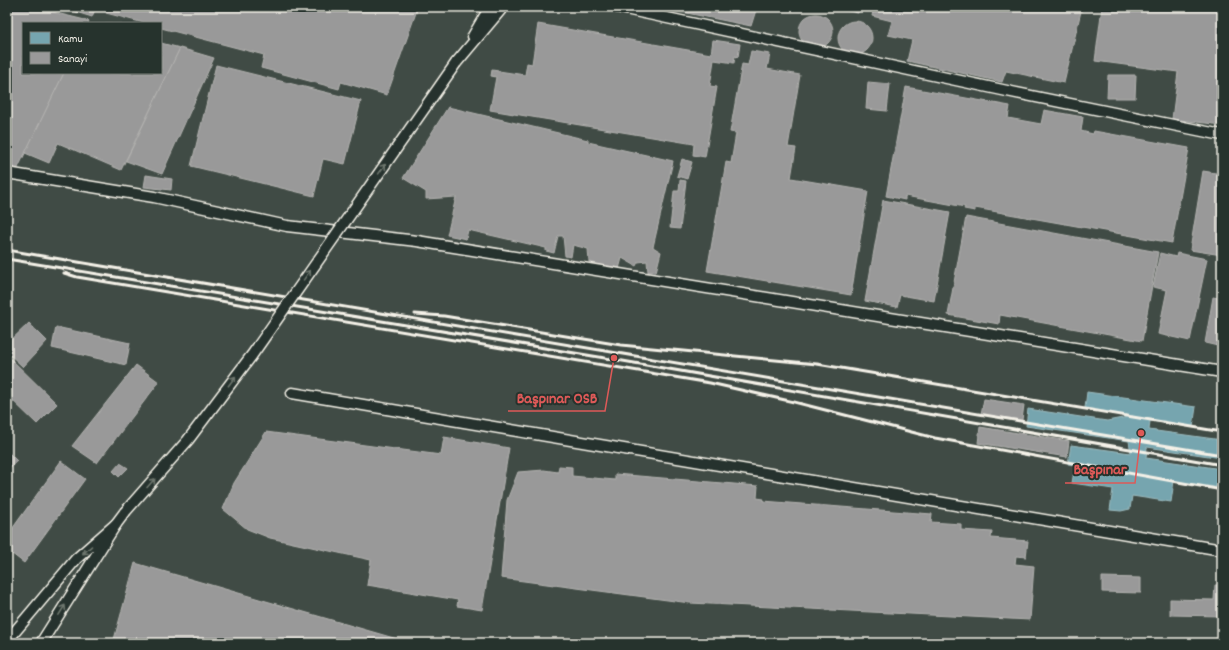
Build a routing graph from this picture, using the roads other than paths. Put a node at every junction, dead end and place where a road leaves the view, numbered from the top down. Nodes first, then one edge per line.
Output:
1 (490, 7) edge
2 (503, 7) edge
3 (616, 7) edge
4 (456, 63) junction
5 (1222, 135) edge
6 (7, 173) edge
7 (1222, 372) edge
8 (292, 393) dead end
9 (116, 524) junction
10 (1222, 550) edge
11 (7, 641) edge
12 (41, 643) edge

1 - 4 street
2 - 4 street
3 - 5 street
9 -> 4 street, bridge
6 - 7 street
8 - 10 street
9 -> 11 street
12 -> 9 street

